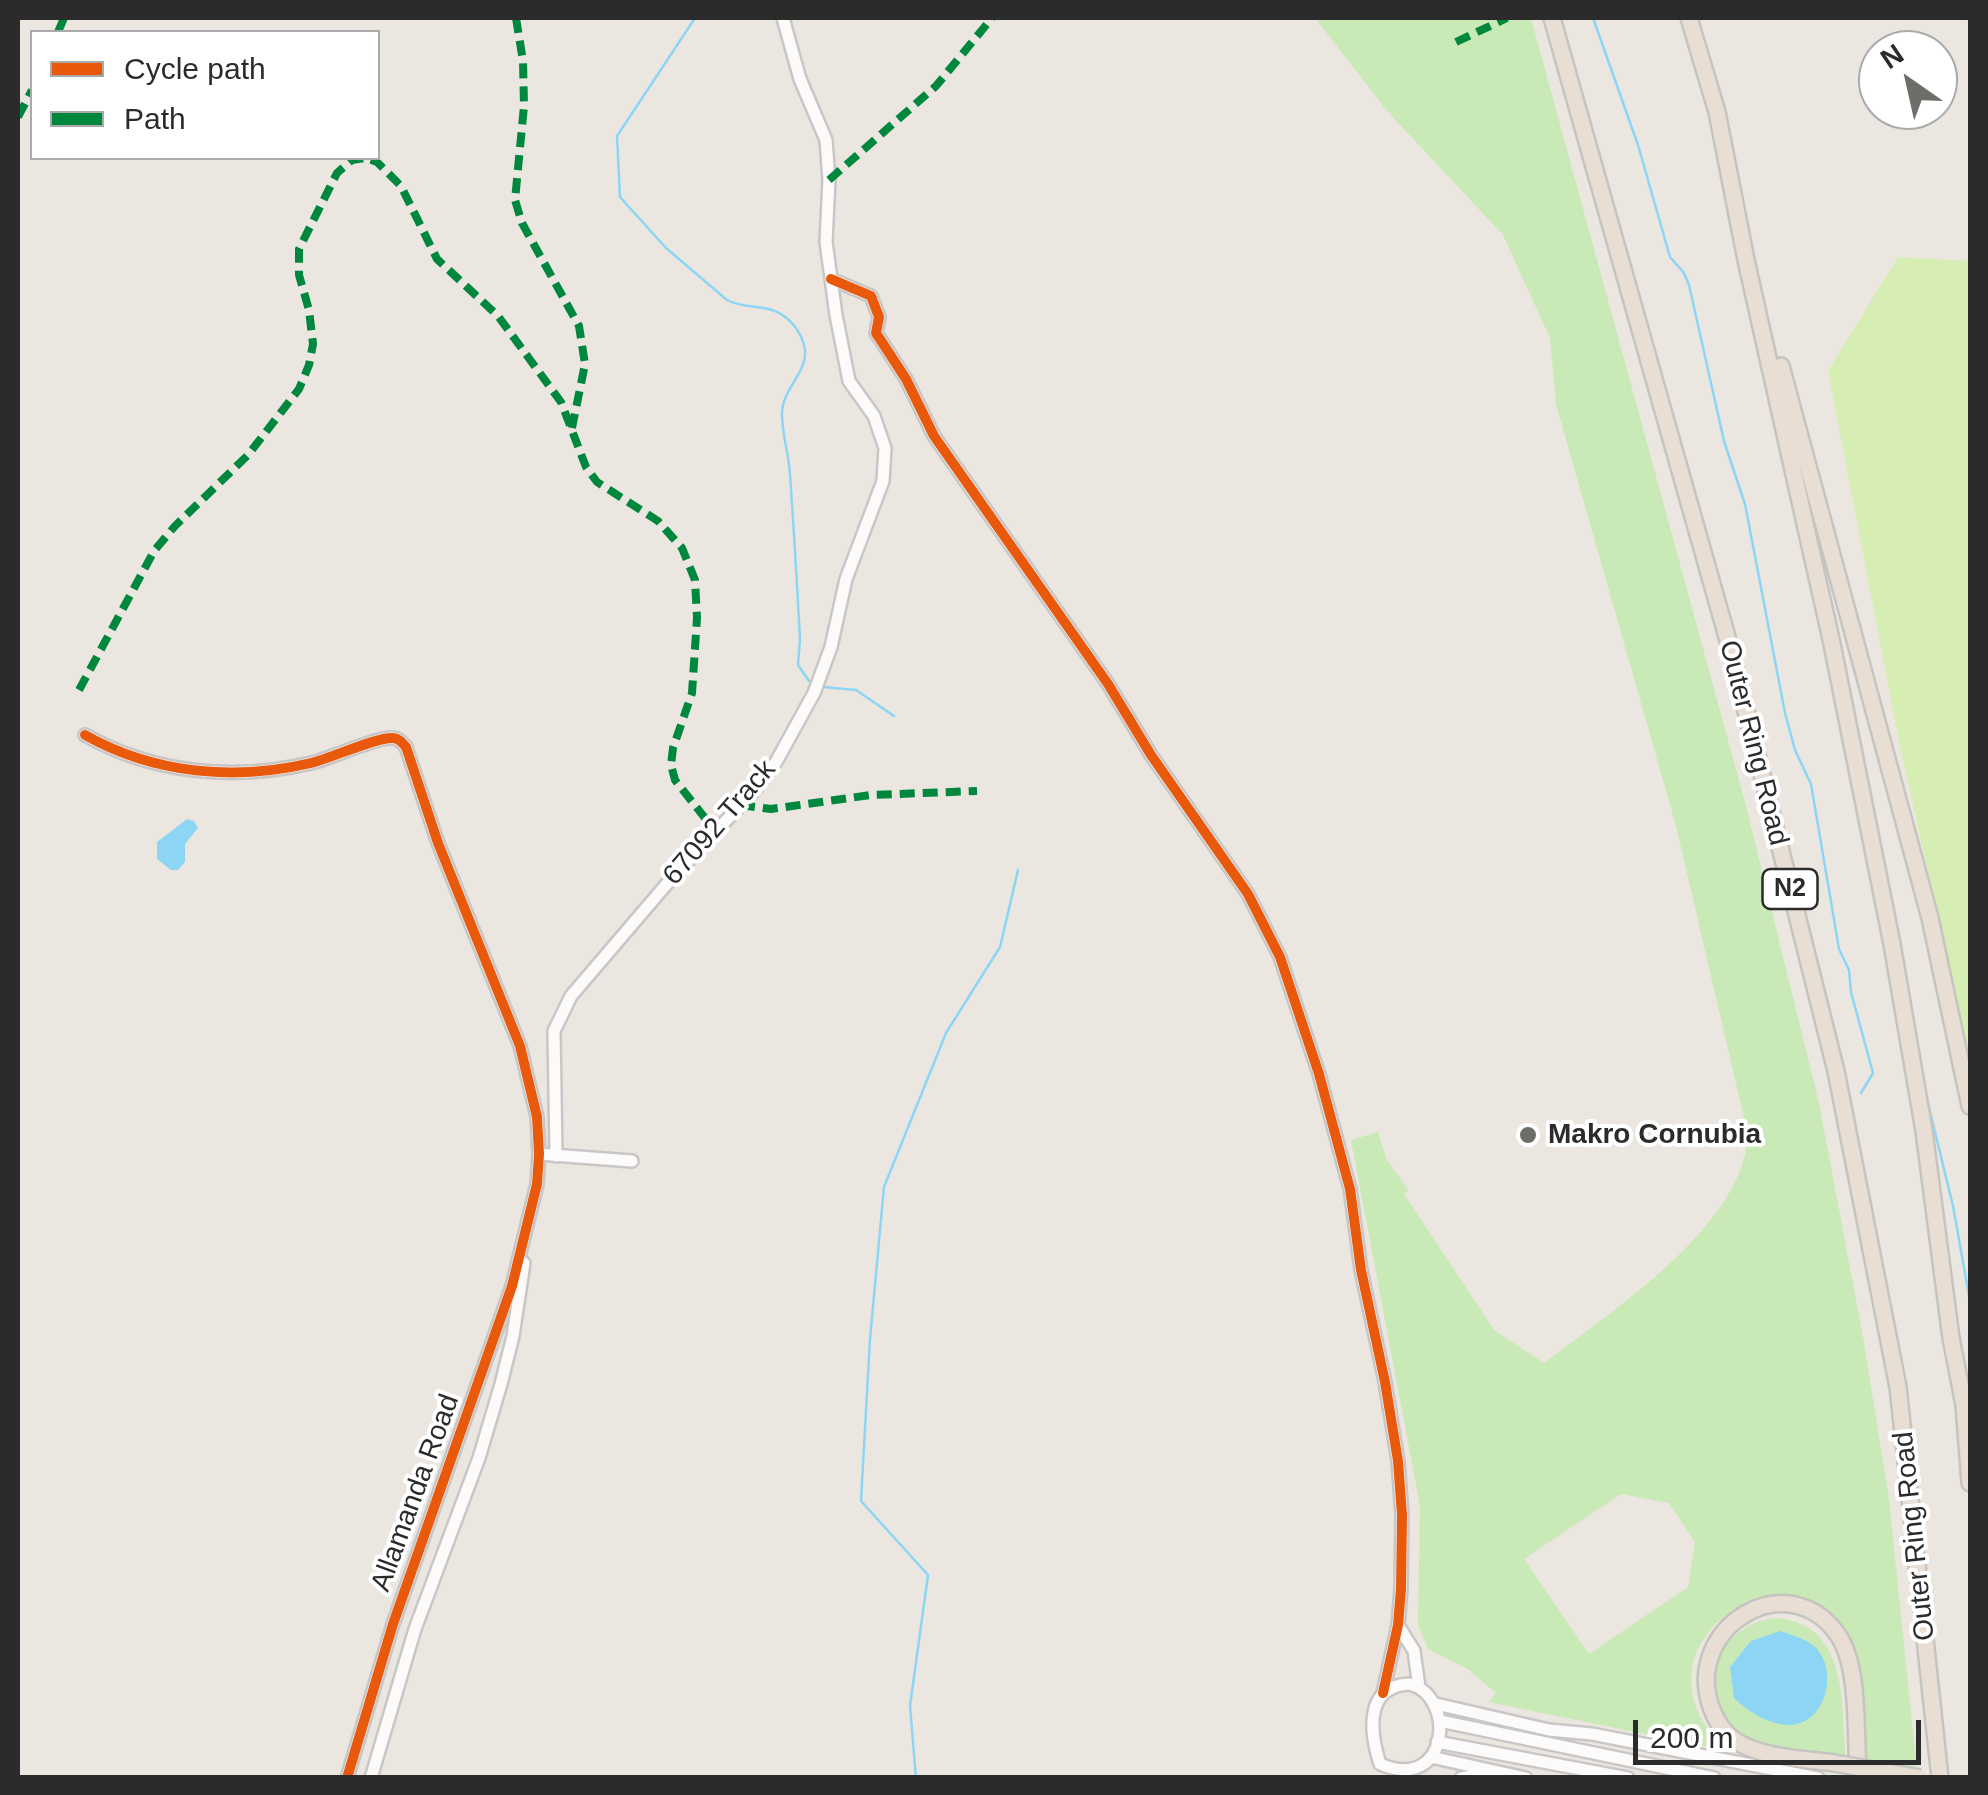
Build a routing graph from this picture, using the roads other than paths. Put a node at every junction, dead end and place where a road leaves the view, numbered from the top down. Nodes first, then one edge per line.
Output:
1 (783, 18) edge
2 (1552, 18) edge
3 (1689, 18) edge
4 (831, 280) junction
5 (1763, 332) junction
6 (85, 735) dead end
7 (1970, 1106) edge
8 (539, 1154) junction
9 (556, 1156) junction
10 (632, 1161) dead end
11 (528, 1224) junction
12 (1970, 1483) edge
13 (1398, 1625) junction
14 (1383, 1692) junction
15 (1428, 1695) junction
16 (1440, 1721) junction
17 (1437, 1742) junction
18 (1431, 1756) junction
19 (1380, 1764) junction
20 (1497, 1770) junction
21 (1418, 1773) edge
22 (344, 1778) edge
23 (371, 1778) edge
24 (1381, 1778) edge
25 (1461, 1778) edge
26 (1526, 1778) edge
27 (1628, 1778) edge
28 (1714, 1778) edge
29 (1818, 1778) edge
30 (1859, 1778) edge
31 (1920, 1778) edge
32 (1940, 1778) edge

1 - 4 street
2 - 32 highway, Outer Ring Road / N2
3 - 5 highway
4 - 9 street, 67092 Track
4 - 13 street
5 - 7 highway
5 - 12 highway
6 - 8 street
8 - 9 street
8 - 11 street
9 - 10 street
11 - 22 street, Allamanda Road
11 - 23 street, Allamanda Road
13 - 14 street
13 - 15 street
14 - 15 street
14 - 19 street
15 - 16 street
15 - 29 street
16 - 17 street
16 - 28 street
17 - 18 street
17 - 27 street
18 - 20 street
18 - 21 street
19 - 21 street
19 - 24 street
20 - 25 street
20 - 26 street
30 - 31 highway, bridge

